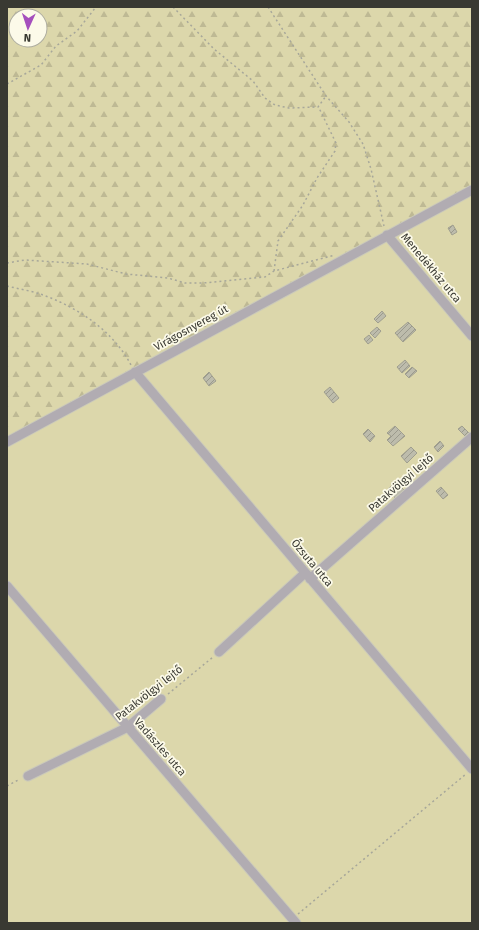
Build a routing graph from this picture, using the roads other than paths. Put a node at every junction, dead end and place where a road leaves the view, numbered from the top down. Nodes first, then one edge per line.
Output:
1 (472, 190) edge
2 (387, 235) junction
3 (472, 336) edge
4 (135, 372) junction
5 (472, 437) edge
6 (7, 442) edge
7 (307, 576) junction
8 (7, 586) edge
9 (219, 652) road end
10 (161, 700) road end
11 (128, 727) junction
12 (472, 769) edge
13 (28, 776) road end
14 (294, 921) edge

1 - 2 street, Menedékház utca
2 - 3 street, Menedékház utca
2 - 4 street, Virágosnyereg út
4 - 6 street, Virágosnyereg út
4 - 7 street, Őzsuta utca
5 - 7 street, Patakvölgyi lejtő
7 - 9 street, Patakvölgyi lejtő
7 - 12 street, Őzsuta utca
8 - 11 street, Vadászles utca
10 - 11 street, Patakvölgyi lejtő
11 - 13 street, Patakvölgyi lejtő
11 - 14 street, Vadászles utca

